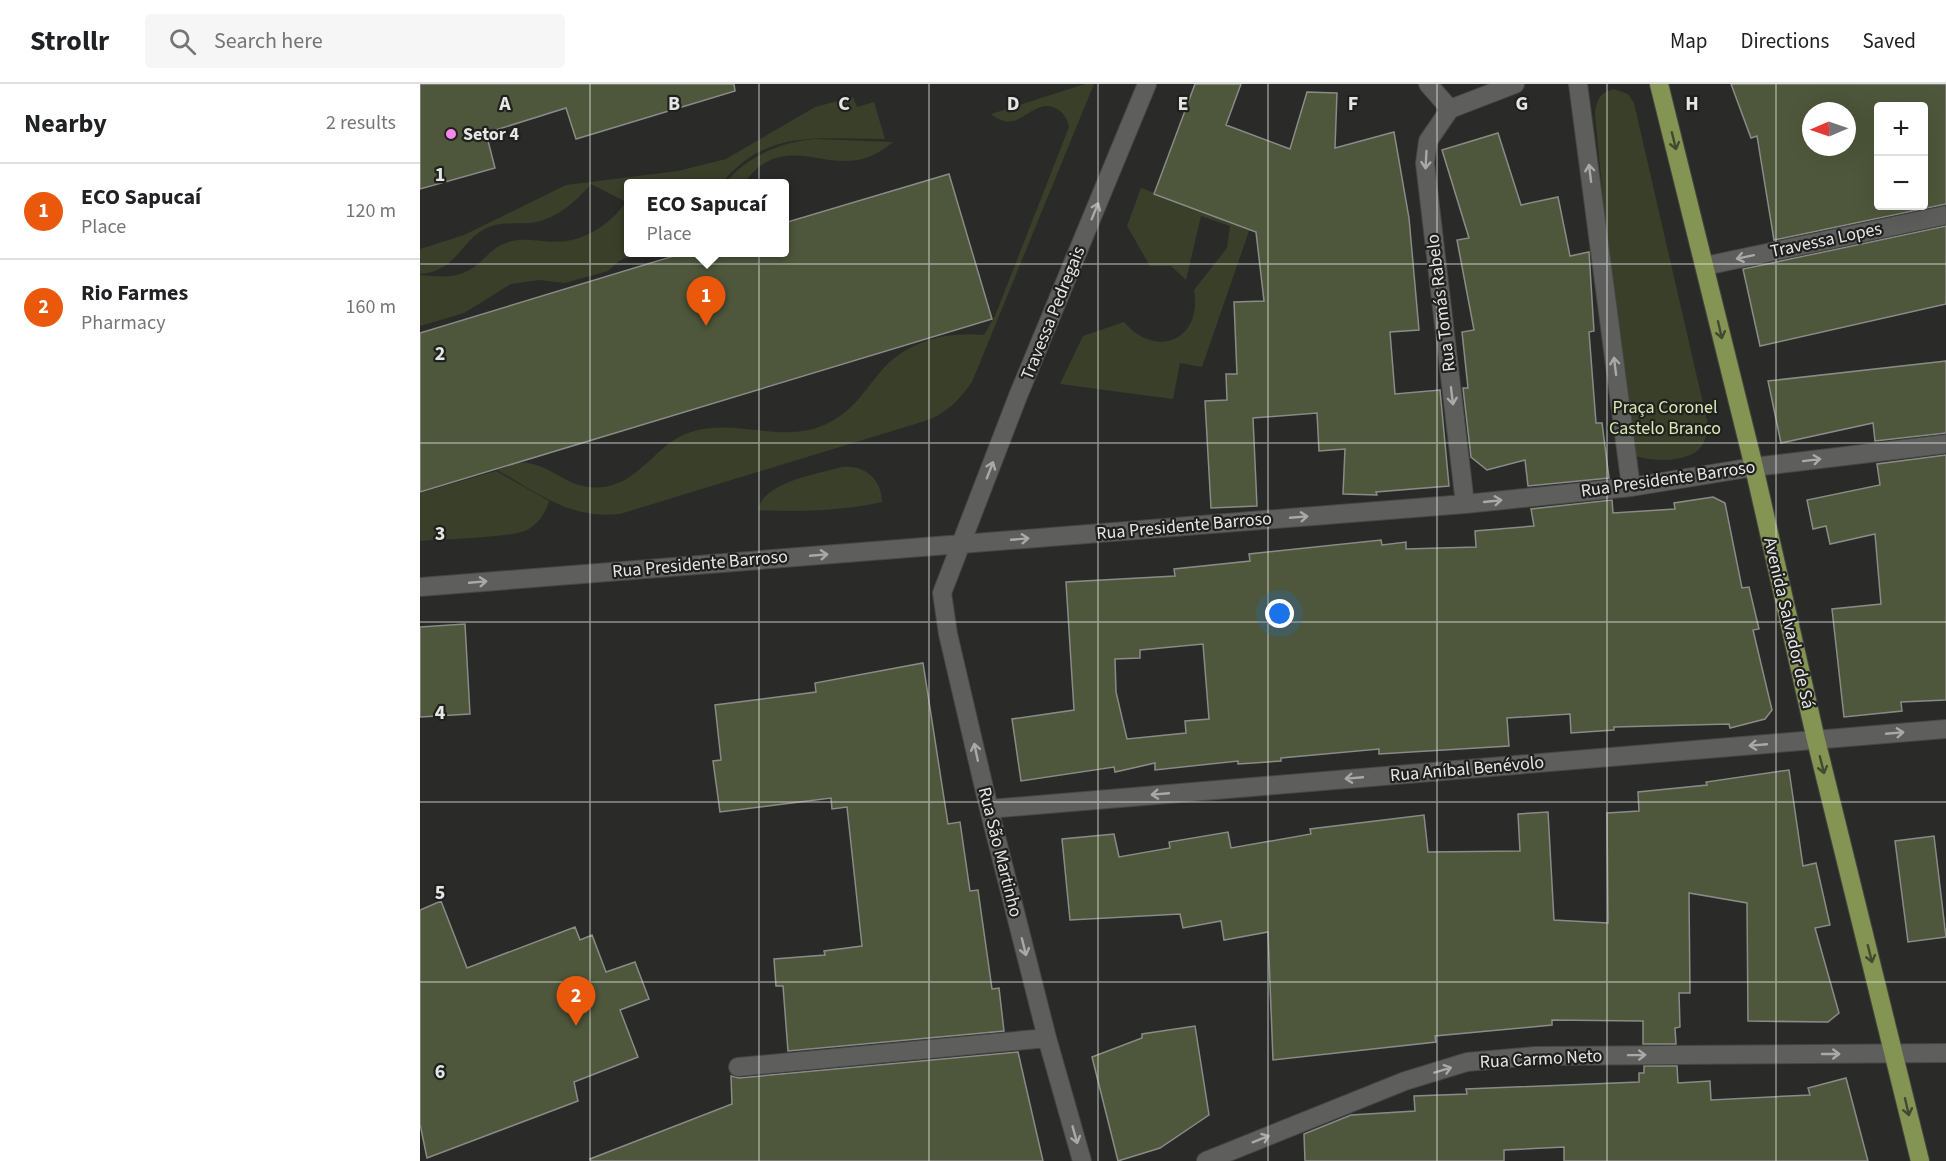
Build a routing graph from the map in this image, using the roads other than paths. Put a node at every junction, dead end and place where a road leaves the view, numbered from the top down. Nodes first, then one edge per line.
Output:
1 (1147, 84) edge
2 (1428, 84) edge
3 (1515, 84) edge
4 (1578, 84) edge
5 (1659, 84) edge
6 (1450, 109) junction
7 (1946, 215) edge
8 (1706, 266) junction
9 (1946, 444) edge
10 (1754, 467) junction
11 (1631, 487) junction
12 (1465, 504) junction
13 (962, 544) junction
14 (420, 587) edge
15 (1946, 729) edge
16 (1816, 740) junction
17 (988, 809) junction
18 (1047, 1038) junction
19 (1894, 1053) junction
20 (1946, 1053) edge
21 (738, 1067) dead end
22 (1082, 1161) edge
23 (1206, 1161) edge
24 (1920, 1161) edge

13 -> 1 street, Travessa Pedregais
2 - 6 street
3 - 6 street
11 -> 4 street
5 -> 8 main road, Avenida Salvador de Sá
6 -> 12 street, Rua Tomás Rabelo
7 -> 8 street, Travessa Lopes
8 -> 10 main road, Avenida Salvador de Sá
10 -> 9 street, Rua Presidente Barroso
10 - 11 street, Rua Presidente Barroso
10 - 16 main road, Avenida Salvador de Sá
12 -> 11 street, Rua Presidente Barroso
13 -> 12 street, Rua Presidente Barroso
14 -> 13 street, Rua Presidente Barroso
17 -> 13 street, Rua São Martinho
16 -> 15 street, Rua Aníbal Benévolo
16 -> 17 street, Rua Aníbal Benévolo
16 -> 19 main road, Avenida Salvador de Sá
17 -> 18 street, Rua São Martinho
18 - 21 street
18 -> 22 street, Rua São Martinho
19 - 20 street, Rua Carmo Neto
23 -> 19 street, Rua Carmo Neto
19 -> 24 main road, Avenida Salvador de Sá

